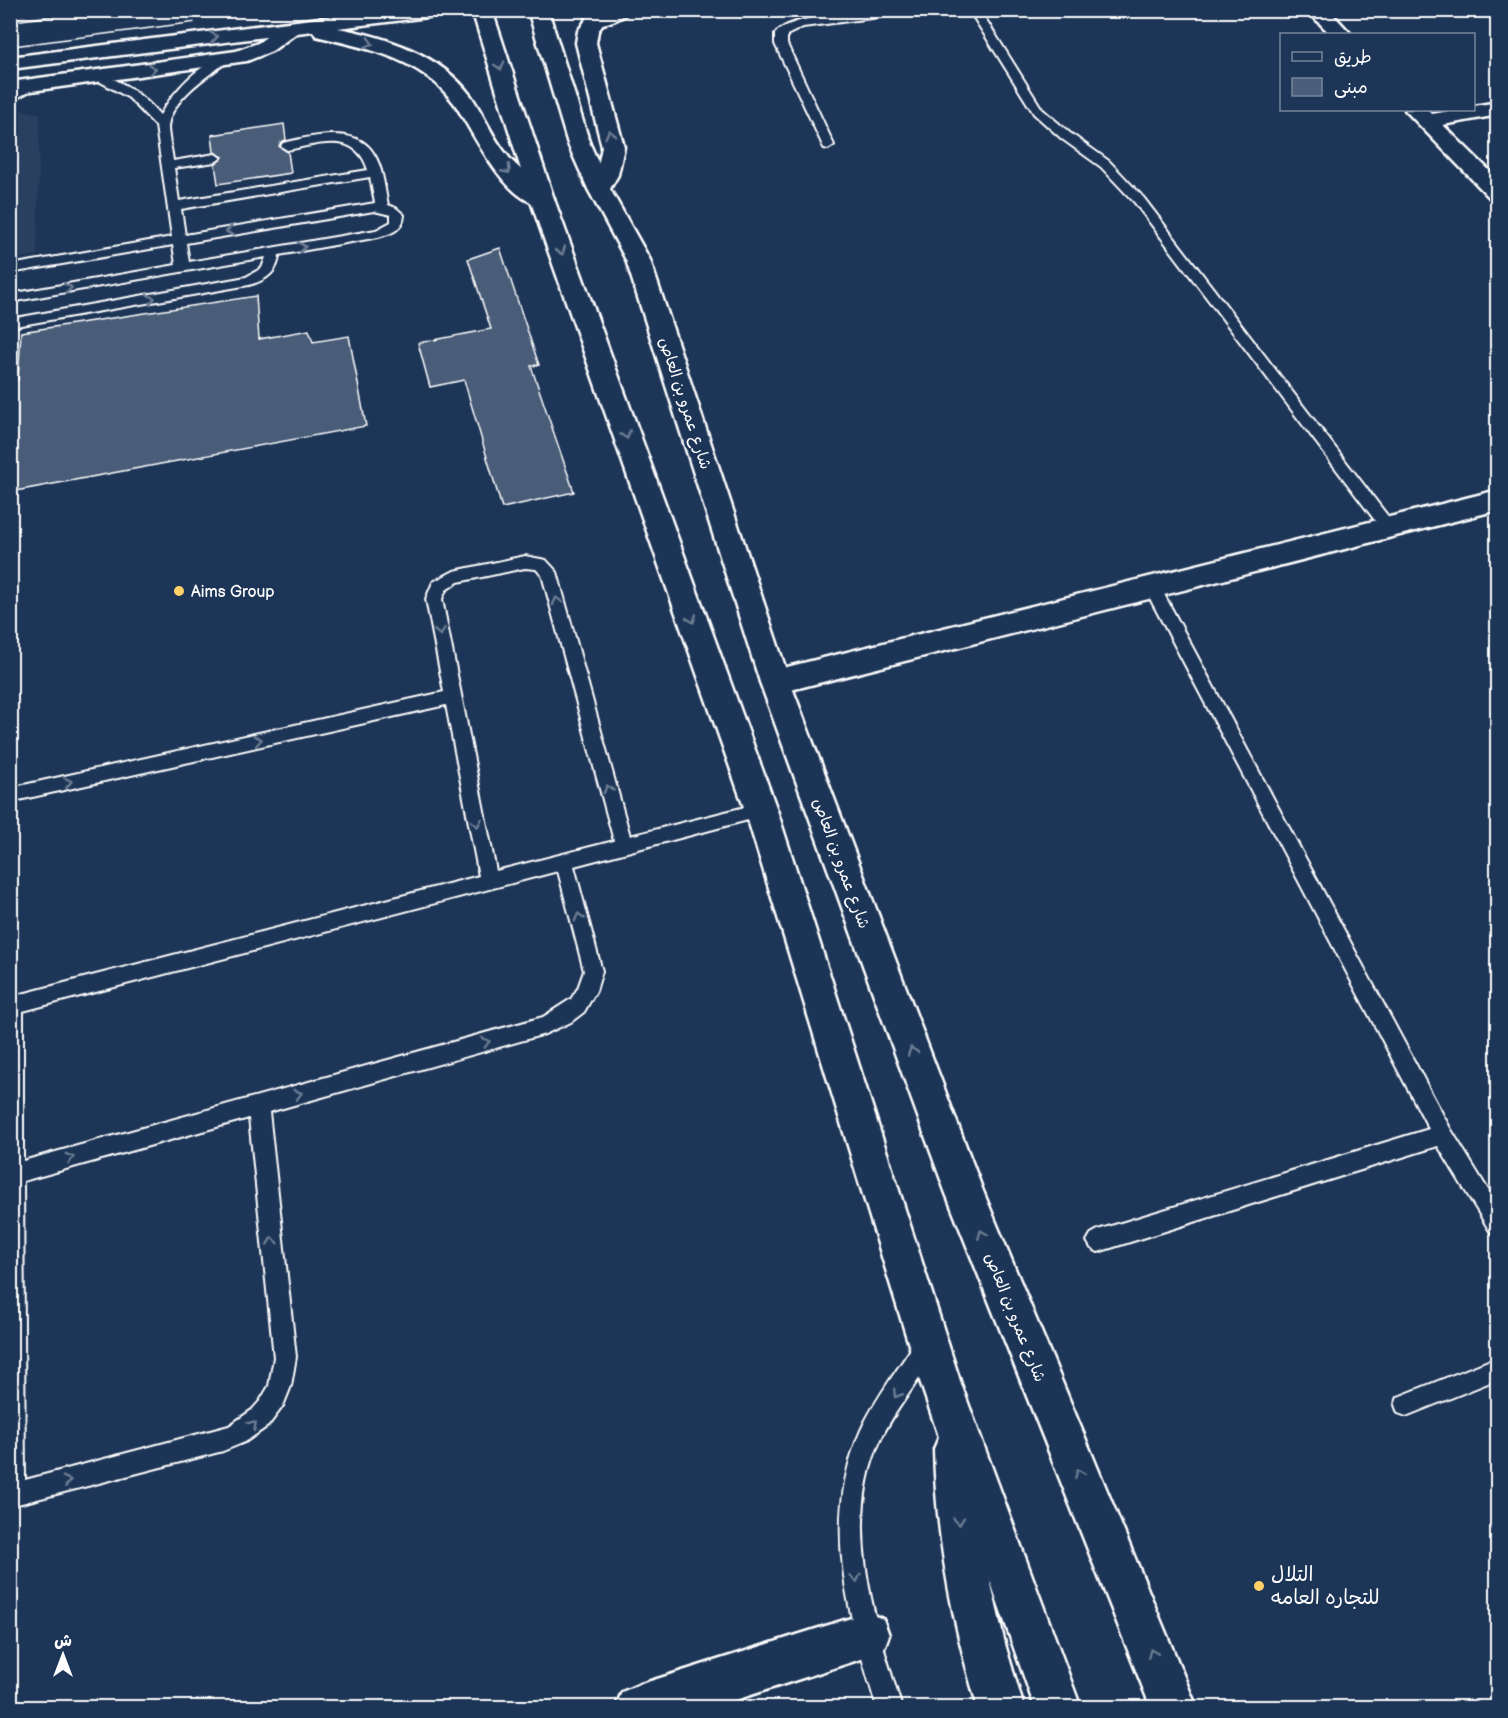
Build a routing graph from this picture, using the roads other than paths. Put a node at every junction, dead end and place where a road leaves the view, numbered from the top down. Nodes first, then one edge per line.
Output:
1 (193, 10) edge
2 (356, 10) edge
3 (436, 10) edge
4 (482, 10) edge
5 (538, 10) edge
6 (620, 10) edge
7 (910, 10) edge
8 (974, 10) edge
9 (1317, 10) edge
10 (599, 15) edge
11 (291, 28) junction
12 (1340, 33) edge
13 (10, 34) edge
14 (77, 54) junction
15 (225, 59) junction
16 (10, 63) edge
17 (96, 76) junction
18 (35, 84) junction
19 (10, 88) edge
20 (10, 99) edge
21 (1497, 108) edge
22 (1475, 110) edge
23 (1465, 111) edge
24 (1422, 115) edge
25 (162, 126) junction
26 (828, 145) dead end
27 (287, 146) dead end
28 (214, 158) dead end
29 (168, 165) junction
30 (374, 173) junction
31 (599, 189) junction
32 (1497, 193) edge
33 (542, 199) junction
34 (173, 206) junction
35 (382, 207) junction
36 (178, 240) junction
37 (273, 252) junction
38 (183, 268) junction
39 (10, 269) edge
40 (10, 298) edge
41 (10, 323) edge
42 (1497, 500) edge
43 (1388, 527) junction
44 (1152, 587) junction
45 (775, 682) junction
46 (452, 697) junction
47 (10, 795) edge
48 (761, 810) junction
49 (624, 846) junction
50 (564, 861) junction
51 (489, 881) junction
52 (12, 1005) edge
53 (258, 1106) junction
54 (1443, 1135) junction
55 (14, 1174) junction
56 (1497, 1226) edge
57 (1098, 1241) dead end
58 (927, 1344) junction
59 (1497, 1368) edge
60 (1406, 1405) dead end
61 (954, 1420) junction
62 (12, 1495) edge
63 (867, 1635) junction
64 (638, 1707) edge
65 (890, 1707) edge
66 (1001, 1707) edge
67 (1058, 1707) edge
68 (1174, 1707) edge

1 - 13 main road, bridge
2 - 11 main road
3 - 11 main road
4 -> 33 main road
5 - 31 main road, شارع عمرو بن العاص
6 - 10 main road
7 - 26 lane
8 - 43 lane
9 - 12 main road
31 -> 10 main road
14 -> 11 main road
11 - 15 main road
11 -> 33 main road
14 - 16 main road
14 - 18 main road
17 -> 15 main road
15 - 25 lane
17 - 18 main road
17 - 25 lane
18 - 19 main road
18 - 20 lane
21 - 22 main road
23 - 24 main road
24 - 32 main road
25 - 29 lane
27 - 30 lane
28 - 29 lane
29 - 34 lane
30 - 34 lane
30 - 35 lane
31 - 45 main road, شارع عمرو بن العاص
33 -> 48 main road
34 - 36 lane
35 -> 36 lane
37 -> 35 lane
36 - 38 lane
36 - 39 lane
37 - 38 lane
41 -> 37 lane
40 -> 38 lane
42 - 43 main road
43 - 44 main road
44 - 45 main road
44 - 54 lane
68 -> 45 main road, شارع عمرو بن العاص
47 -> 46 lane
49 -> 46 lane
46 -> 51 lane
48 - 49 lane
48 - 58 main road
49 - 50 lane
50 - 51 lane
53 -> 50 lane
51 - 52 lane
52 - 55 lane
55 -> 53 lane
62 -> 53 lane
54 - 56 lane
54 - 57 lane
55 - 62 lane
58 - 61 main road
58 -> 63 lane
59 - 60 lane
61 -> 66 main road
61 - 67 main road
63 - 64 main road
63 - 65 lane

